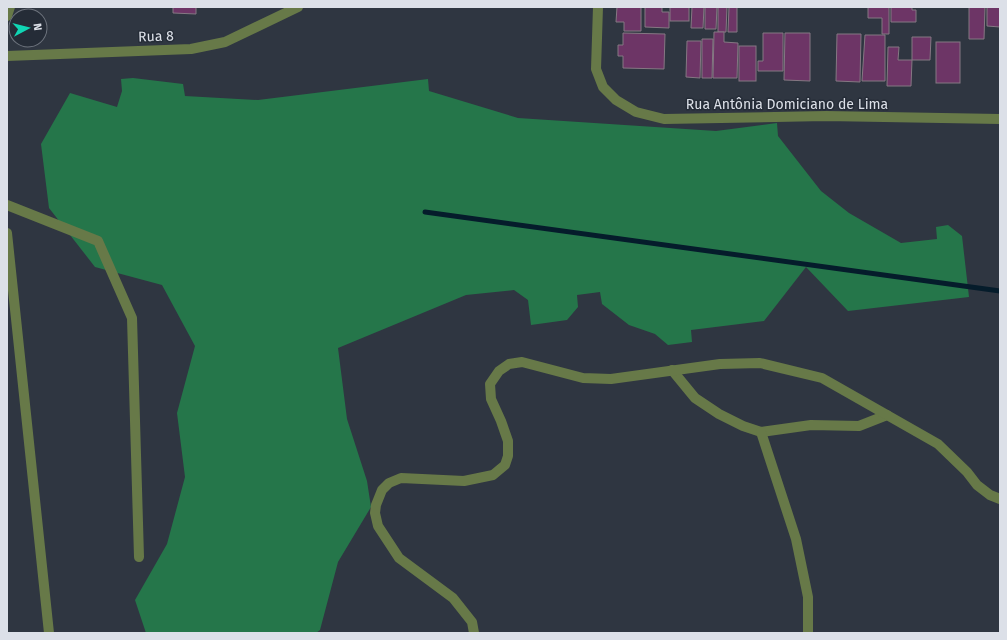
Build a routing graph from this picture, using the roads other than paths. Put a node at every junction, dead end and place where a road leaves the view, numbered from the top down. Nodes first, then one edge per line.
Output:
1 (10, 7) edge
2 (298, 7) edge
3 (598, 7) edge
4 (7, 16) edge
5 (7, 56) edge
6 (1000, 119) edge
7 (7, 205) edge
8 (7, 232) edge
9 (672, 370) junction
10 (887, 415) junction
11 (761, 432) junction
12 (1000, 499) edge
13 (139, 557) dead end
14 (49, 633) edge
15 (474, 633) edge
16 (808, 633) edge

1 - 4 street
2 - 5 street, Rua 8
3 - 6 street, Rua Antônia Domiciano de Lima
7 - 13 street
8 - 14 street
9 - 10 street
9 - 11 street
9 - 15 street
10 - 11 street
10 - 12 street
11 - 16 street

